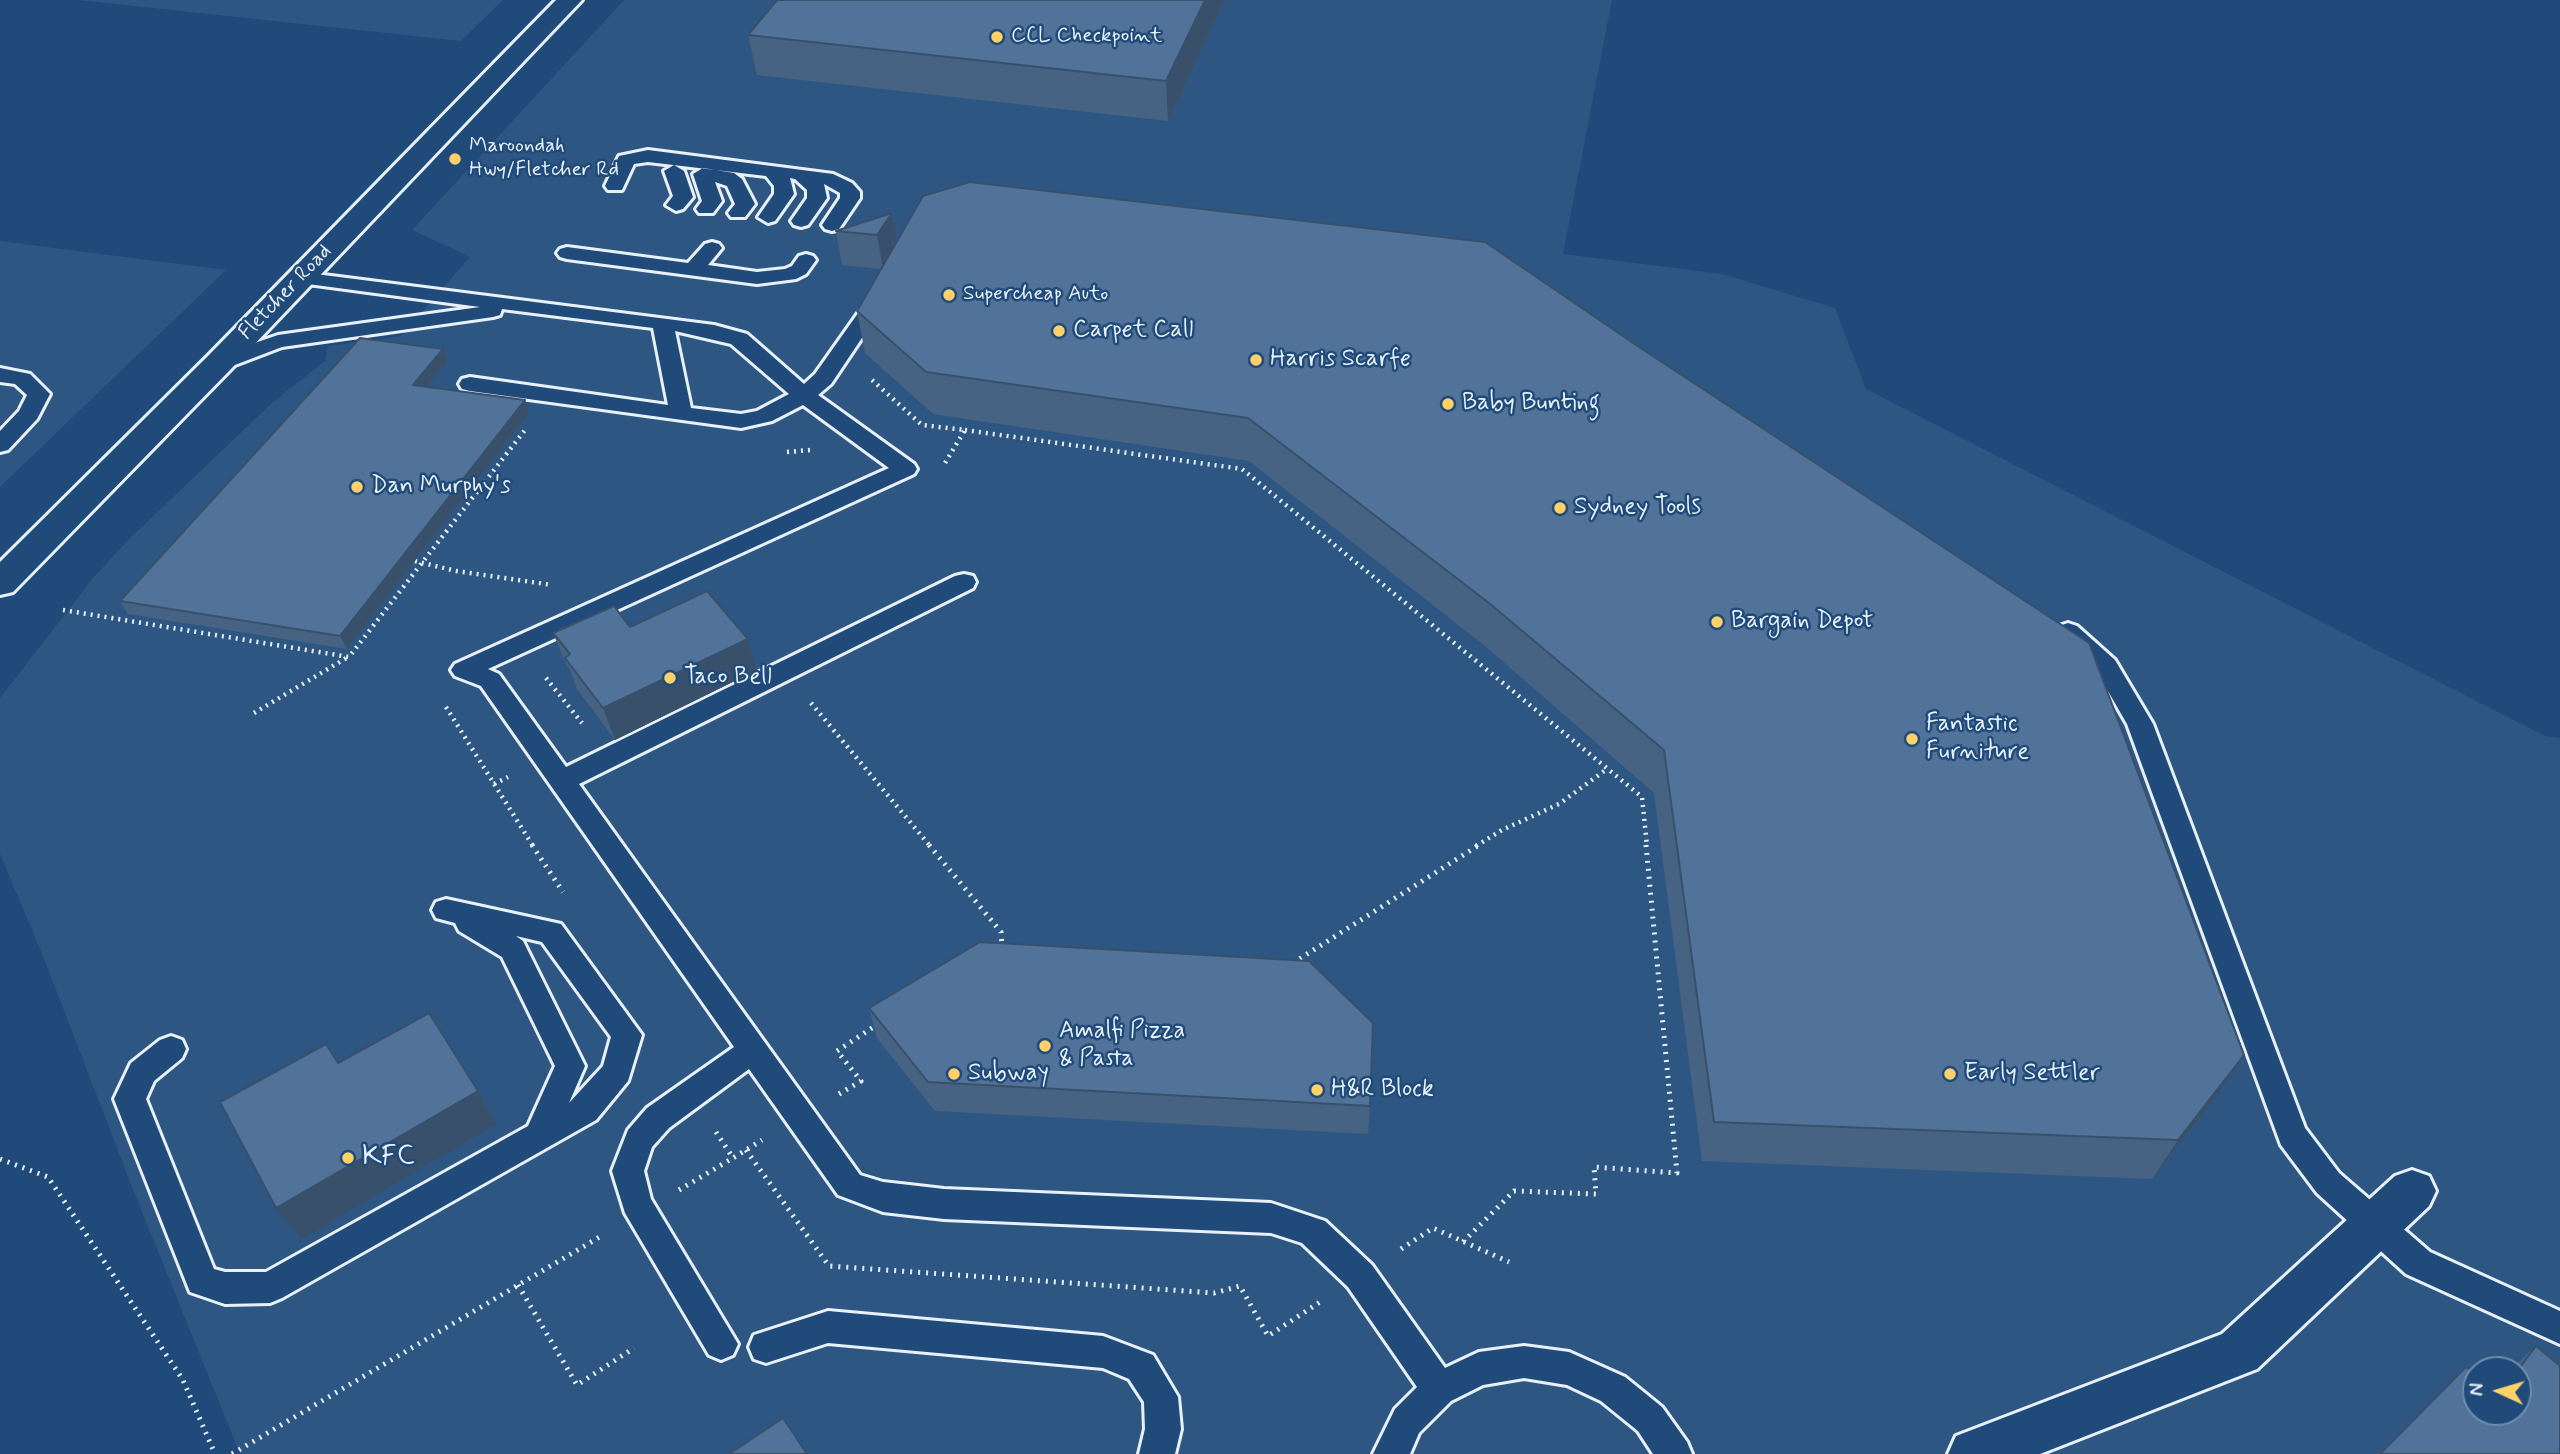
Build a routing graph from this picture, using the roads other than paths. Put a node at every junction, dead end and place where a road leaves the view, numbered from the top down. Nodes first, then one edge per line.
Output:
1 (570, 0) edge
2 (771, 170) junction
3 (674, 171) junction
4 (703, 174) junction
5 (802, 174) junction
6 (676, 205) dead end
7 (706, 209) dead end
8 (738, 213) dead end
9 (768, 217) dead end
10 (801, 221) dead end
11 (832, 225) dead end
12 (649, 240) dead end
13 (678, 244) dead end
14 (712, 248) dead end
15 (742, 252) dead end
16 (567, 253) dead end
17 (774, 256) dead end
18 (806, 260) dead end
19 (632, 261) junction
20 (662, 266) junction
21 (693, 270) junction
22 (725, 274) junction
23 (300, 278) junction
24 (757, 278) junction
25 (891, 279) edge
26 (526, 306) junction
27 (663, 323) junction
28 (219, 363) junction
29 (0, 375) edge
30 (470, 384) dead end
31 (804, 395) junction
32 (681, 413) junction
33 (0, 445) edge
34 (964, 582) dead end
35 (0, 583) edge
36 (2050, 621) edge
37 (563, 780) junction
38 (446, 910) joint
39 (171, 1049) dead end
40 (754, 1049) junction
41 (539, 1136) junction
42 (2413, 1191) dead end
43 (2376, 1225) junction
44 (2560, 1328) edge
45 (721, 1344) dead end
46 (766, 1347) dead end
47 (1439, 1389) junction
48 (1157, 1454) edge
49 (1391, 1454) edge
50 (1674, 1454) edge
51 (1974, 1454) edge

1 - 23 street, Fletcher Road
2 - 3 lane
2 - 5 lane
2 - 9 lane
3 - 4 lane
3 - 6 lane
4 - 7 lane
4 - 8 lane
5 - 10 lane
5 - 11 lane
12 - 19 lane
13 - 20 lane
14 - 21 lane
15 - 22 lane
16 - 19 lane
17 - 24 lane
18 - 24 lane
19 - 20 lane
20 - 21 lane
21 - 22 lane
22 - 24 lane
23 - 26 lane
23 - 28 street, Fletcher Road
25 - 31 lane
26 - 27 lane
26 - 28 lane
27 - 31 lane
27 - 32 lane
28 - 35 street, Fletcher Road
29 - 33 lane
30 - 32 lane
31 - 32 lane
31 - 37 lane
34 - 37 lane
36 - 43 lane
37 - 40 lane
38 - 41 lane
38 - 41 lane
39 - 41 lane
40 - 45 lane
40 - 47 lane
42 - 43 street
43 - 44 lane
43 - 51 street
46 - 48 lane
47 - 49 lane
47 - 50 lane

